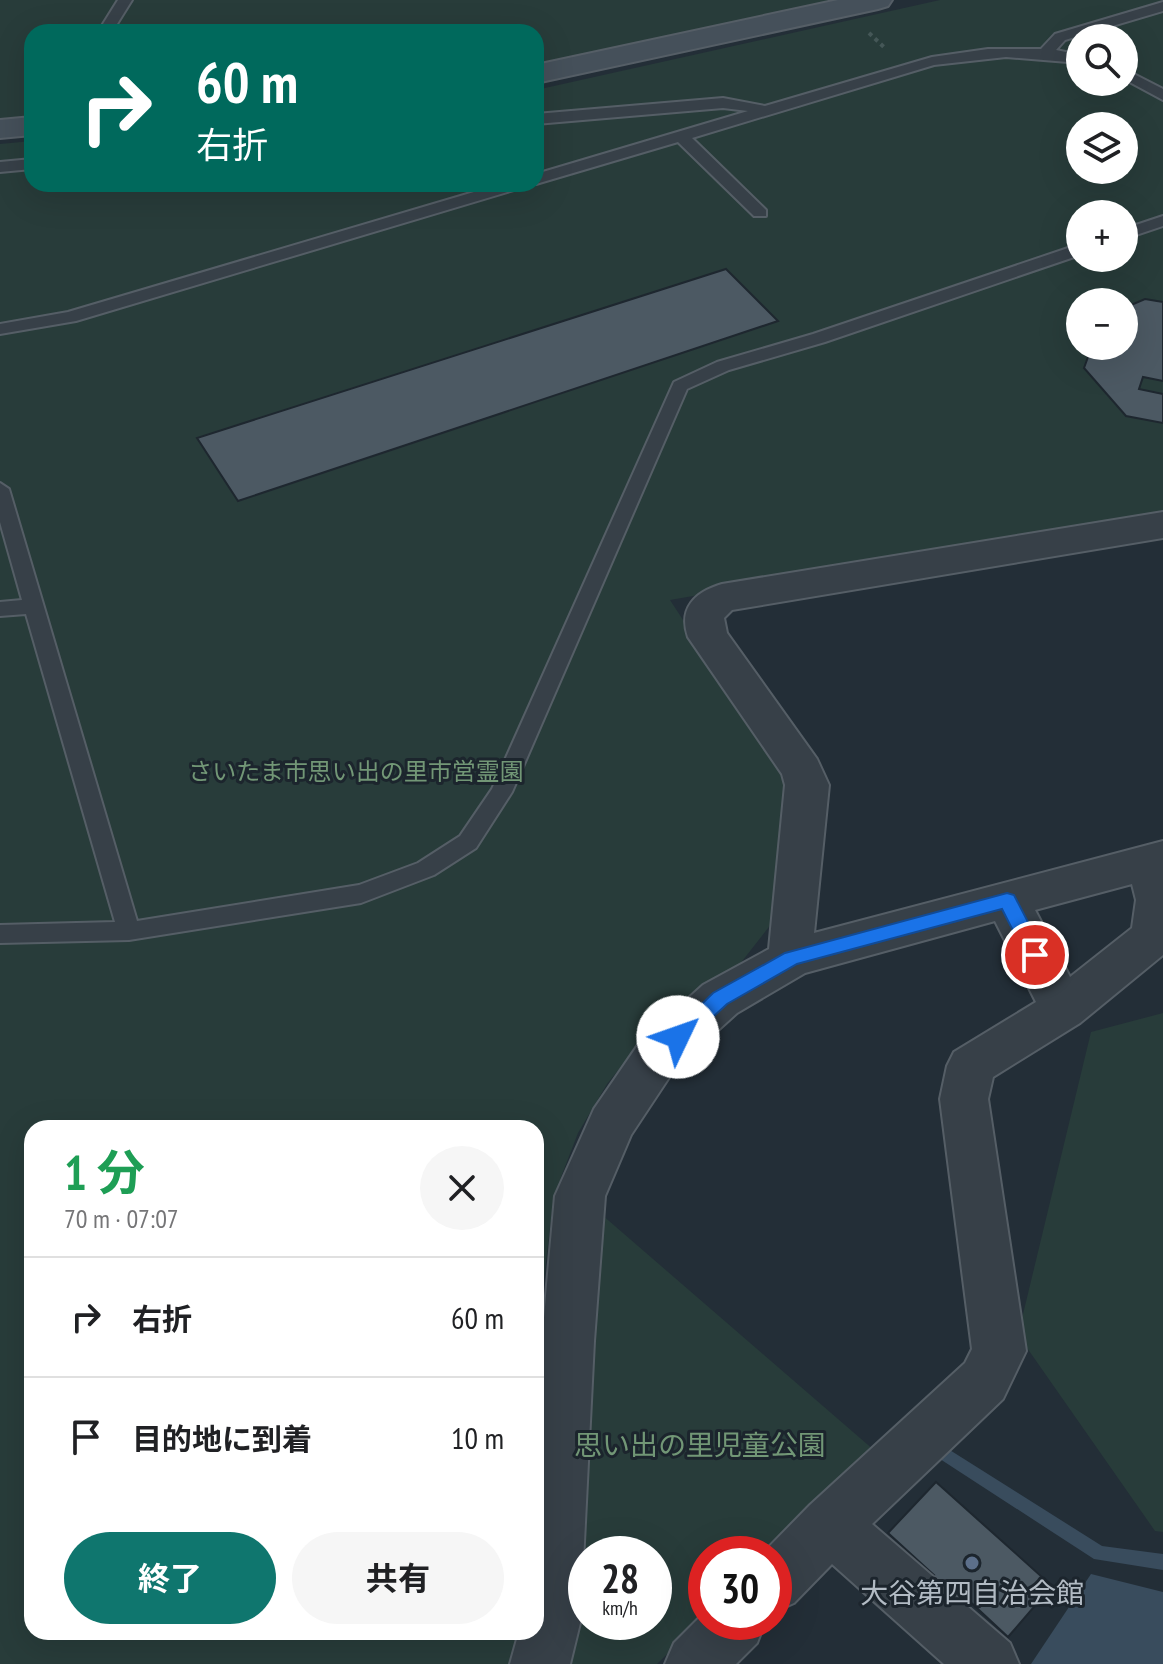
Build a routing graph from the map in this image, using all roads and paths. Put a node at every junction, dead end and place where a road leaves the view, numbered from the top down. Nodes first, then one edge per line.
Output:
1 (125, 0) edge
2 (878, 0) edge
3 (1163, 6) edge
4 (110, 24) edge
5 (864, 29) dead end
6 (1046, 52) junction
7 (1066, 56) edge
8 (907, 68) junction
9 (544, 72) edge
10 (1138, 81) edge
11 (1163, 95) edge
12 (764, 110) junction
13 (544, 118) edge
14 (24, 127) edge
15 (0, 129) edge
16 (681, 136) junction
17 (24, 165) edge
18 (0, 167) edge
19 (544, 177) edge
20 (491, 192) edge
21 (760, 213) dead end
22 (1163, 221) edge
23 (1138, 229) edge
24 (1066, 254) edge
25 (0, 329) edge
26 (1, 494) edge
27 (1163, 525) edge
28 (33, 606) junction
29 (0, 609) edge
30 (1156, 860) edge
31 (1007, 900) junction
32 (129, 931) junction
33 (0, 934) edge
34 (792, 958) junction
35 (1063, 1009) junction
36 (830, 1525) junction
37 (792, 1564) edge
38 (718, 1640) edge
39 (540, 1664) edge
40 (695, 1664) edge
41 (989, 1664) edge

1 - 4 lane
2 - 9 street
3 - 6 lane
5 - 8 path
6 - 7 lane
6 - 8 lane
8 - 12 lane
10 - 11 lane
12 - 13 lane
12 - 16 lane
14 - 15 street
16 - 19 lane
16 - 21 lane
17 - 18 lane
20 - 25 lane
22 - 23 lane
24 - 32 lane
26 - 28 lane
27 - 34 street
28 - 29 lane
28 - 32 lane
30 - 31 street
30 - 35 street
31 - 34 street
31 - 35 street
32 - 33 lane
34 - 39 street
35 - 36 street
36 - 37 street
36 - 41 street
38 - 40 street

